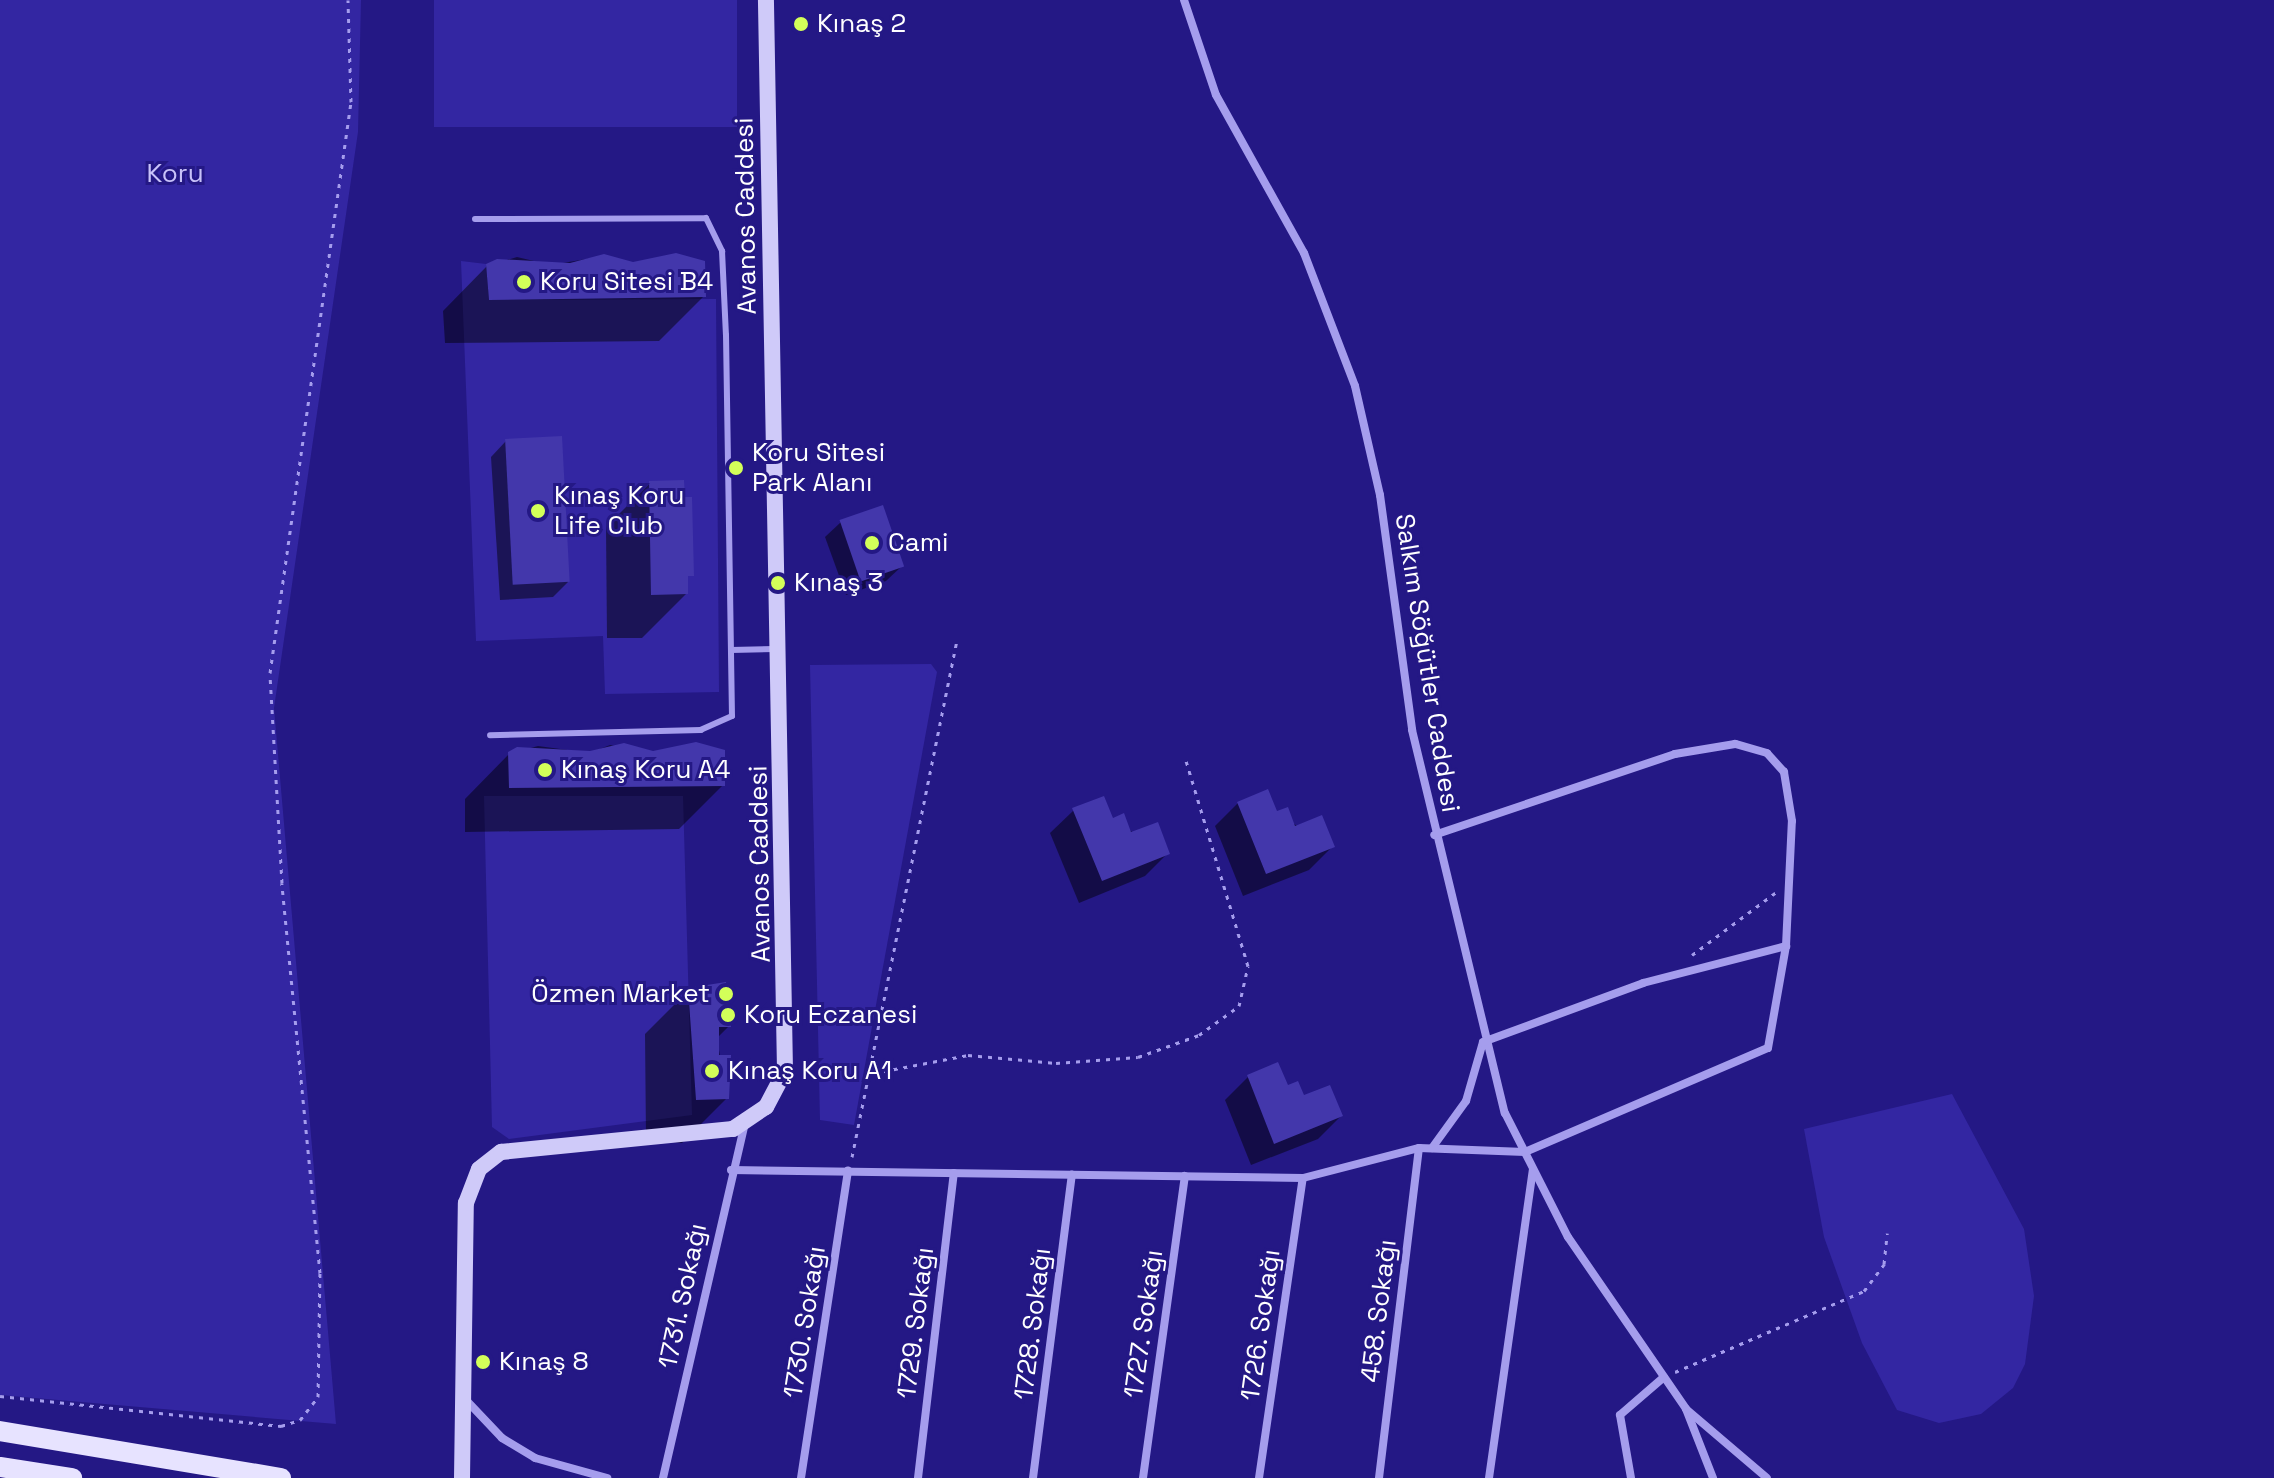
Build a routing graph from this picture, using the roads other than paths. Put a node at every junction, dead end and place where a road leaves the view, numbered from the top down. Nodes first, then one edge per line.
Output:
1 (766, 0) edge
2 (1184, 0) edge
3 (475, 219) dead end
4 (779, 649) junction
5 (731, 650) junction
6 (490, 735) dead end
7 (1434, 835) junction
8 (1786, 946) junction
9 (1483, 1042) junction
10 (745, 1123) junction
11 (1419, 1148) junction
12 (1431, 1148) junction
13 (1525, 1152) junction
14 (1533, 1169) junction
15 (731, 1170) junction
16 (848, 1171) junction
17 (954, 1173) junction
18 (1072, 1174) junction
19 (1185, 1176) junction
20 (1303, 1178) junction
21 (1664, 1377) junction
22 (463, 1398) junction
23 (1686, 1409) junction
24 (0, 1431) edge
25 (0, 1467) edge
26 (72, 1478) edge
27 (281, 1478) edge
28 (462, 1478) edge
29 (607, 1478) edge
30 (663, 1478) edge
31 (801, 1478) edge
32 (918, 1478) edge
33 (1033, 1478) edge
34 (1143, 1478) edge
35 (1259, 1478) edge
36 (1379, 1478) edge
37 (1489, 1478) edge
38 (1631, 1478) edge
39 (1713, 1478) edge
40 (1767, 1478) edge

1 - 4 street, Avanos Caddesi
2 - 7 street, Salkım Söğütler Caddesi
3 - 5 lane
4 - 5 lane
4 - 10 street, Avanos Caddesi
5 - 6 lane
7 - 8 street
7 - 9 street, Salkım Söğütler Caddesi
8 - 9 street
8 - 13 street
9 - 12 street
9 - 13 street, Salkım Söğütler Caddesi
10 - 15 street, 1731. Sokağı
10 - 22 street, Avanos Caddesi
11 - 12 street
11 - 20 street
11 - 36 street, 458. Sokağı
12 - 13 street
13 - 14 street, Salkım Söğütler Caddesi
14 - 21 street, Salkım Söğütler Caddesi
14 - 37 street
15 - 16 street
15 - 30 street, 1731. Sokağı
16 - 17 street
16 - 31 street, 1730. Sokağı
17 - 18 street
17 - 32 street, 1729. Sokağı
18 - 19 street
18 - 33 street, 1728. Sokağı
19 - 20 street
19 - 34 street, 1727. Sokağı
20 - 35 street, 1726. Sokağı
21 - 23 street, Salkım Söğütler Caddesi
21 - 38 street
22 - 28 street, Avanos Caddesi
22 - 29 street
23 - 39 street, Salkım Söğütler Caddesi
23 - 40 street, Salkım Söğütler Caddesi
24 - 27 main road
25 - 26 main road

